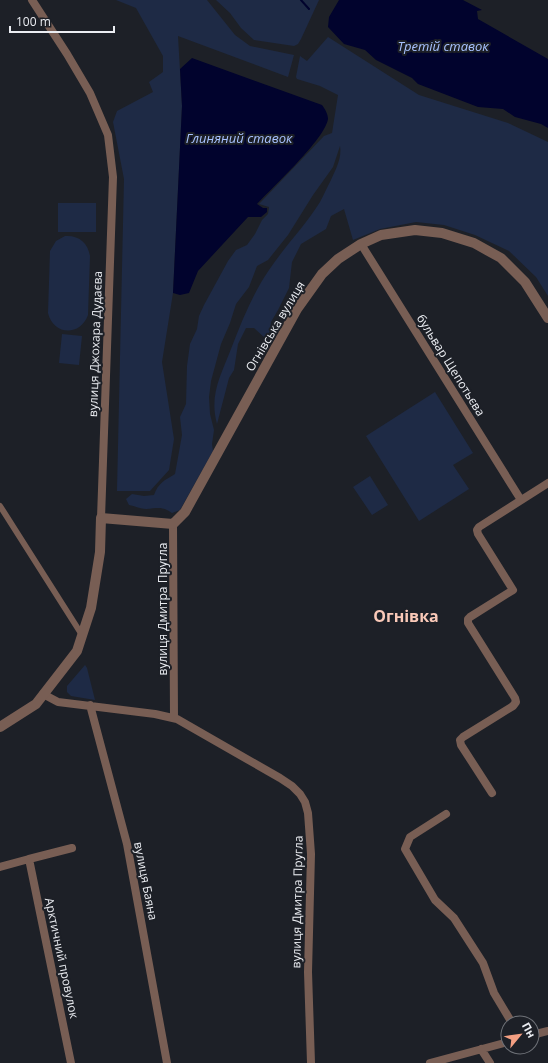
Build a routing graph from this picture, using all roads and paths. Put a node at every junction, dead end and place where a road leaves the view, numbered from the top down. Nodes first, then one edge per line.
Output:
1 (32, 0) edge
2 (361, 244) junction
3 (548, 318) edge
4 (548, 483) edge
5 (521, 500) junction
6 (0, 506) edge
7 (102, 518) junction
8 (173, 524) junction
9 (82, 635) junction
10 (43, 694) junction
11 (90, 705) junction
12 (174, 718) junction
13 (0, 727) edge
14 (492, 793) dead end
15 (446, 814) dead end
16 (72, 848) dead end
17 (29, 859) junction
18 (0, 868) edge
19 (507, 1015) edge
20 (500, 1044) edge
21 (481, 1049) junction
22 (71, 1063) edge
23 (167, 1063) edge
24 (311, 1063) edge
25 (430, 1063) edge
26 (490, 1063) edge

1 - 7 street, вулиця Джохара Дудаєва
2 - 3 street, Огнівська вулиця
2 - 5 street, бульвар Щепотьєва
2 - 8 street, Огнівська вулиця
4 - 5 street
5 - 14 street
6 - 9 street
7 - 8 street
7 - 9 street, вулиця Джохара Дудаєва
8 - 12 street, вулиця Дмитра Пругла
9 - 10 street, вулиця Джохара Дудаєва
10 - 11 street, вулиця Дмитра Пругла
10 - 13 street, вулиця Джохара Дудаєва
11 - 12 street, вулиця Дмитра Пругла
11 - 23 street, вулиця Баяна
12 - 24 street, вулиця Дмитра Пругла
15 - 19 street
16 - 17 street
17 - 18 street
17 - 22 street, Арктичний провулок
20 - 21 street
21 - 25 street
21 - 26 street

